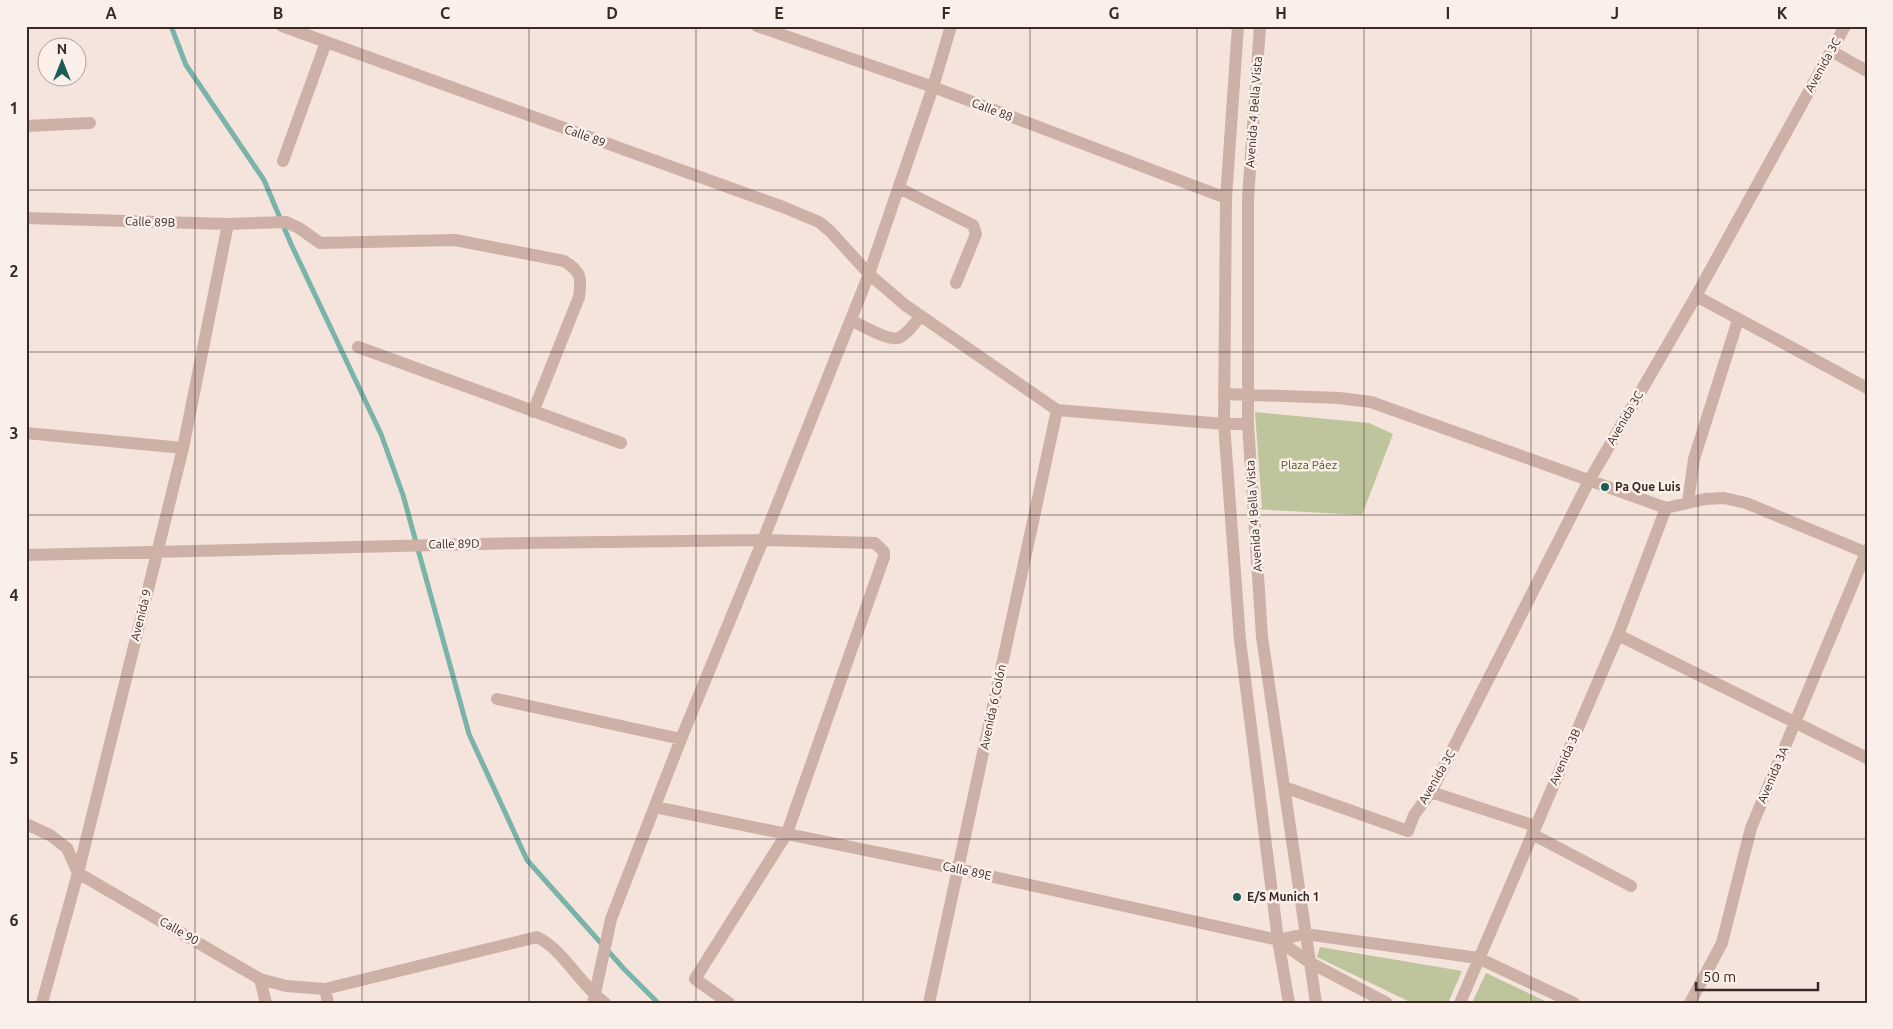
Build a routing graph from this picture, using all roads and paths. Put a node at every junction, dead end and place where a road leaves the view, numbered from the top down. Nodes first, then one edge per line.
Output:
1 (282, 26) edge
2 (757, 26) edge
3 (951, 26) edge
4 (1238, 26) edge
5 (1260, 26) edge
6 (1845, 26) edge
7 (326, 42) junction
8 (1831, 51) junction
9 (1867, 71) edge
10 (933, 88) junction
11 (90, 123) dead end
12 (26, 126) edge
13 (283, 161) dead end
14 (899, 188) junction
15 (1226, 198) junction
16 (26, 218) edge
17 (228, 224) junction
18 (869, 274) junction
19 (956, 282) dead end
20 (1696, 296) junction
21 (921, 316) junction
22 (851, 320) junction
23 (1738, 320) junction
24 (358, 346) dead end
25 (1867, 388) edge
26 (1224, 394) junction
27 (1247, 395) junction
28 (1057, 410) junction
29 (533, 412) junction
30 (1224, 424) junction
31 (1248, 424) junction
32 (26, 433) edge
33 (621, 443) dead end
34 (183, 448) junction
35 (1589, 481) junction
36 (1688, 502) junction
37 (1666, 508) junction
38 (763, 540) junction
39 (1866, 552) edge
40 (156, 553) junction
41 (26, 555) edge
42 (1618, 635) junction
43 (497, 699) dead end
44 (1796, 722) junction
45 (681, 739) junction
46 (1867, 758) edge
47 (1284, 787) junction
48 (1431, 792) junction
49 (655, 807) junction
50 (26, 824) edge
51 (1533, 830) junction
52 (787, 833) junction
53 (958, 869) junction
54 (78, 873) junction
55 (1631, 886) dead end
56 (1305, 934) junction
57 (1278, 940) junction
58 (1478, 958) junction
59 (1308, 962) junction
60 (260, 979) junction
61 (325, 989) junction
62 (597, 1000) edge
63 (42, 1003) edge
64 (266, 1003) edge
65 (328, 1003) edge
66 (729, 1003) edge
67 (929, 1003) edge
68 (1288, 1003) edge
69 (1316, 1003) edge
70 (1387, 1003) edge
71 (1460, 1003) edge
72 (1574, 1003) edge
73 (1690, 1003) edge

1 - 7 street, Calle 89
2 - 10 street, Calle 88
3 - 10 street
4 - 15 street, Avenida 4 Bella Vista
5 - 27 street, Avenida 4 Bella Vista
6 - 8 street, Avenida 3C
7 - 13 street
7 - 18 street, Calle 89
8 - 9 street
8 - 20 street, Avenida 3C
10 - 14 street
10 - 15 street, Calle 88
11 - 12 street
14 - 18 street
14 - 19 street
15 - 26 street, Avenida 4 Bella Vista
16 - 17 street, Calle 89B
17 - 29 street, Calle 89B
17 - 34 street, Avenida 9
18 - 21 street, Calle 89
18 - 22 street
20 - 23 street
20 - 35 street, Avenida 3C
21 - 22 street
21 - 28 street, Calle 89
22 - 38 street
23 - 25 street
23 - 36 street
24 - 29 street
26 - 27 street
26 - 30 street, Avenida 4 Bella Vista
27 - 31 street, Avenida 4 Bella Vista
27 - 35 street
28 - 30 street
28 - 53 street, Avenida 6 Colón
29 - 33 street
30 - 31 street
30 - 57 street, Avenida 4 Bella Vista
31 - 47 street, Avenida 4 Bella Vista
32 - 34 street
34 - 40 street, Avenida 9
35 - 37 street
35 - 48 street, Avenida 3C
36 - 37 street
36 - 39 street
37 - 42 street, Avenida 3B
38 - 40 street, Calle 89D
38 - 45 street
38 - 52 street, Calle 89D
39 - 44 street, Avenida 3A
40 - 41 street, Calle 89D
40 - 54 street, Avenida 9
42 - 44 street
42 - 51 street, Avenida 3B
43 - 45 street
44 - 46 street
44 - 73 street, Avenida 3A
45 - 49 street
47 - 48 street, Avenida 3C
47 - 56 street, Avenida 4 Bella Vista
48 - 51 street
49 - 52 street, Calle 89E
49 - 62 street
50 - 54 street
51 - 55 street
51 - 58 street, Avenida 3B
52 - 53 street, Calle 89E
52 - 66 street
53 - 57 street, Calle 89E
53 - 67 street, Avenida 6 Colón
54 - 60 street, Calle 90
54 - 63 street, Avenida 9
56 - 57 street
56 - 58 street
56 - 59 street, Avenida 4 Bella Vista
57 - 59 street
57 - 68 street, Avenida 4 Bella Vista
58 - 71 street, Avenida 3B
58 - 72 street
59 - 69 street, Avenida 4 Bella Vista
59 - 70 street
60 - 61 street, Calle 90
60 - 64 street
61 - 62 street, Calle 90
61 - 65 street

